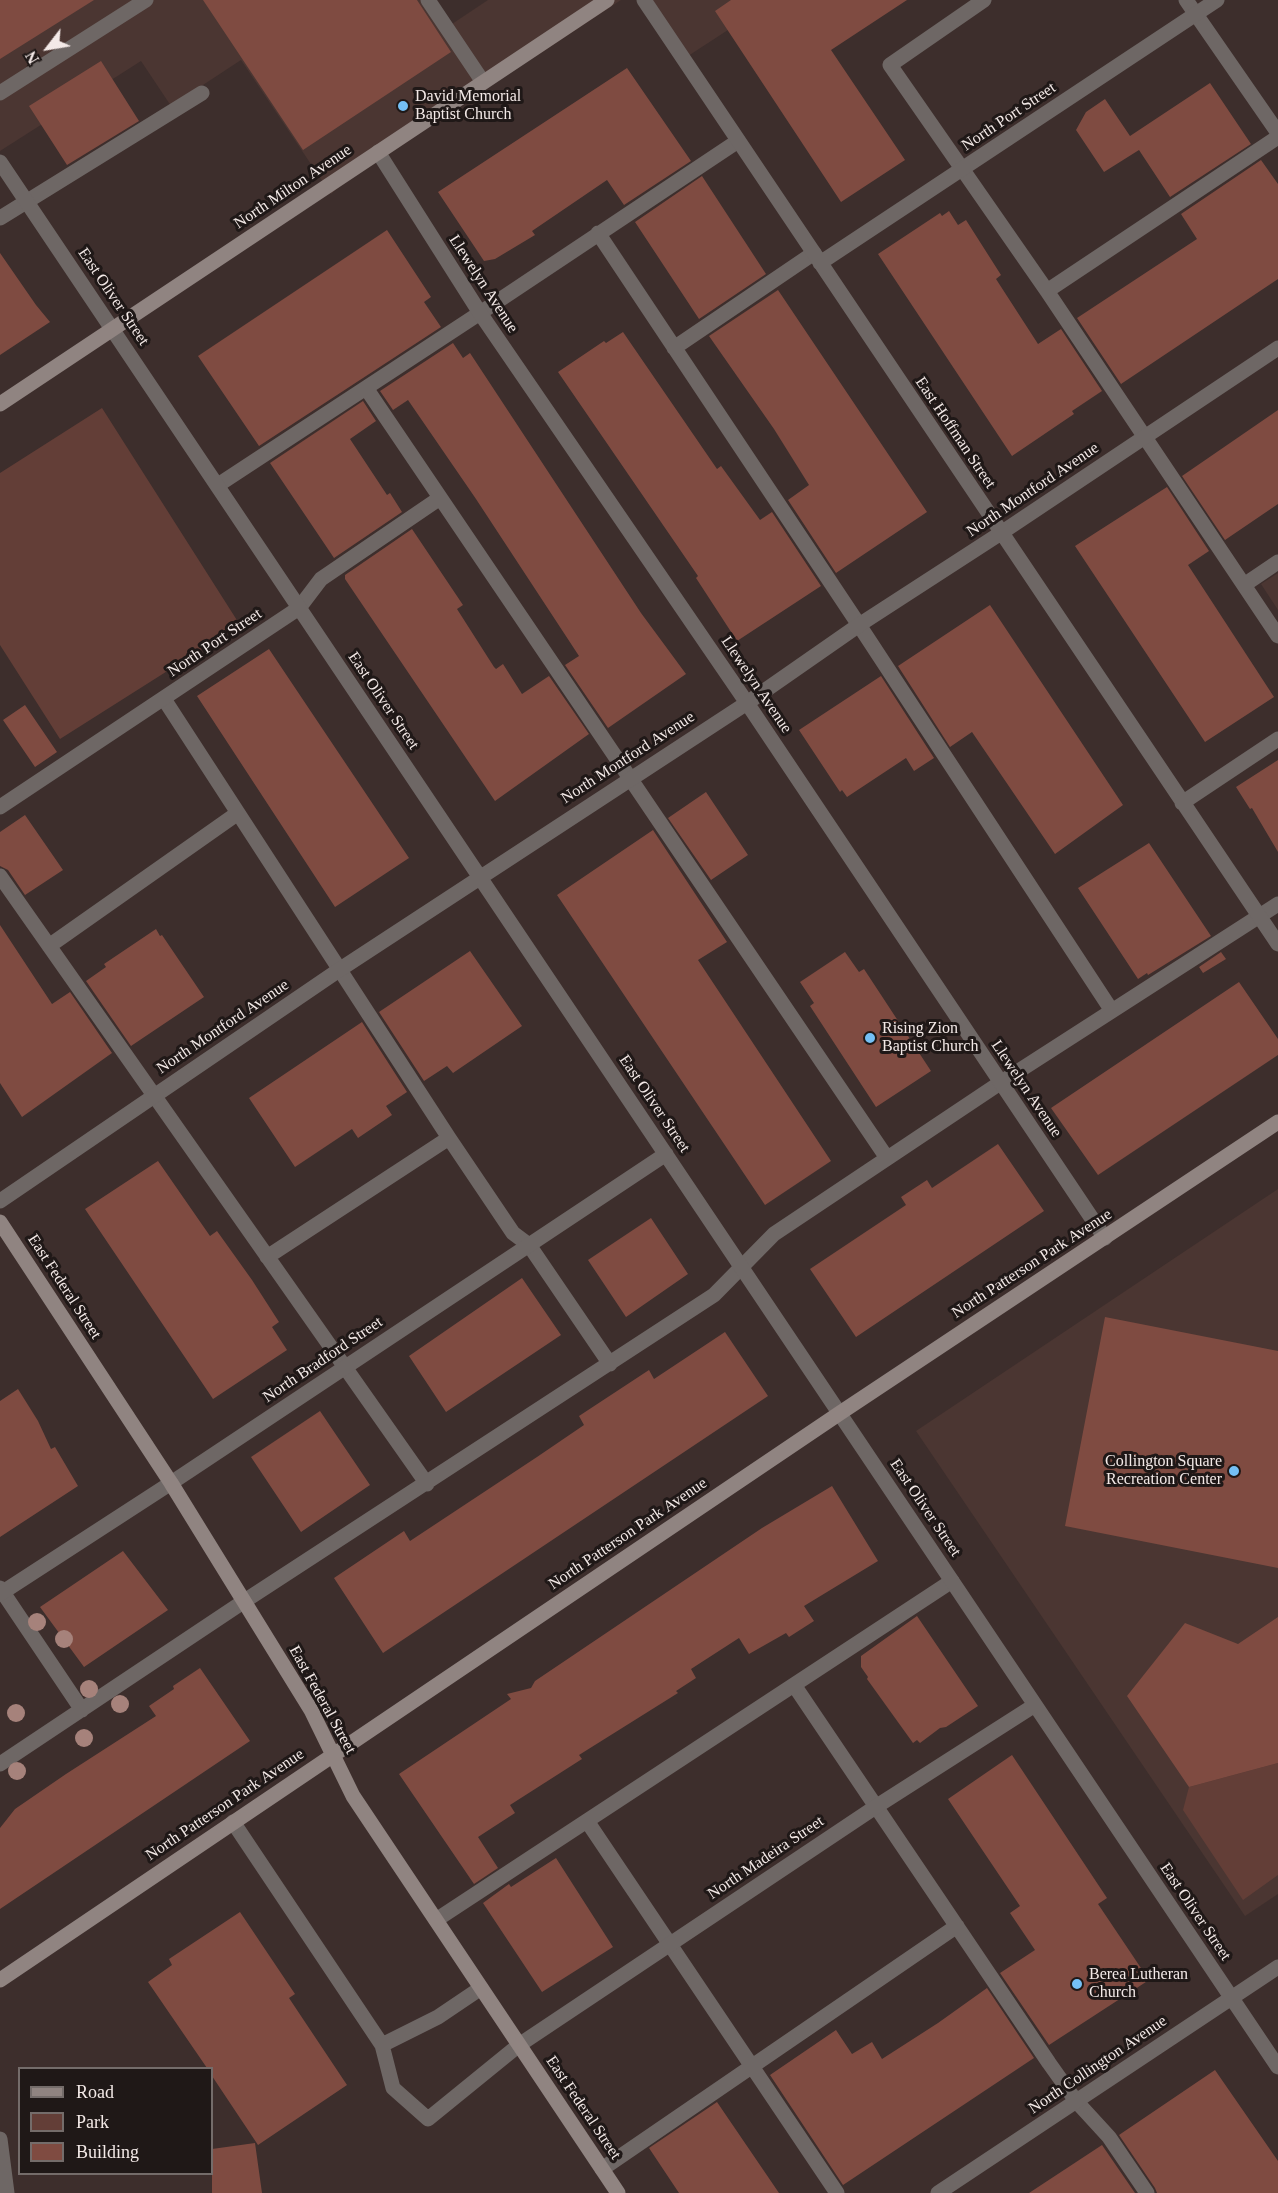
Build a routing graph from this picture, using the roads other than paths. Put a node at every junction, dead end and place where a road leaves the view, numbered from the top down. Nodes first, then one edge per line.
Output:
1 (428, 0) edge
2 (607, 0) edge
3 (644, 0) edge
4 (984, 0) edge
5 (1186, 0) edge
6 (1217, 0) edge
7 (139, 2) edge
8 (1196, 15) junction
9 (483, 82) junction
10 (0, 93) edge
11 (202, 93) dead end
12 (1278, 135) edge
13 (738, 141) junction
14 (378, 152) junction
15 (0, 162) edge
16 (962, 169) junction
17 (27, 201) junction
18 (0, 218) edge
19 (598, 233) junction
20 (817, 258) junction
21 (1047, 291) junction
22 (480, 314) junction
23 (113, 328) junction
24 (674, 348) junction
25 (1278, 348) edge
26 (366, 388) junction
27 (0, 404) edge
28 (1144, 438) junction
29 (218, 485) junction
30 (440, 498) junction
31 (1001, 533) junction
32 (1278, 562) edge
33 (1244, 585) junction
34 (299, 608) junction
35 (859, 625) junction
36 (1278, 636) edge
37 (164, 699) junction
38 (747, 703) junction
39 (1278, 739) edge
40 (629, 779) junction
41 (1182, 802) junction
42 (0, 807) edge
43 (238, 813) junction
44 (0, 876) edge
45 (480, 876) junction
46 (1278, 904) edge
47 (1259, 916) junction
48 (1278, 944) edge
49 (49, 946) junction
50 (339, 970) junction
51 (1112, 1011) junction
52 (1000, 1083) junction
53 (154, 1095) junction
54 (1278, 1122) edge
55 (449, 1138) junction
56 (666, 1154) junction
57 (887, 1158) junction
58 (0, 1201) edge
59 (0, 1222) edge
60 (1106, 1238) junction
61 (529, 1245) junction
62 (267, 1257) junction
63 (742, 1267) junction
64 (610, 1364) junction
65 (344, 1367) junction
66 (840, 1413) junction
67 (171, 1483) junction
68 (427, 1484) junction
69 (952, 1581) junction
70 (1, 1591) edge
71 (243, 1602) junction
72 (794, 1685) junction
73 (1035, 1705) junction
74 (82, 1710) junction
75 (333, 1754) junction
76 (0, 1764) edge
77 (877, 1806) junction
78 (587, 1821) junction
79 (233, 1822) junction
80 (436, 1920) junction
81 (957, 1926) junction
82 (670, 1943) junction
83 (1278, 1967) edge
84 (0, 1980) edge
85 (481, 1988) junction
86 (1232, 1998) junction
87 (382, 2044) junction
88 (519, 2045) junction
89 (752, 2067) junction
90 (1278, 2067) edge
91 (1076, 2101) junction
92 (0, 2139) edge
93 (1, 2162) edge
94 (602, 2169) junction
95 (7, 2193) edge
96 (618, 2193) edge
97 (837, 2193) edge
98 (938, 2193) edge
99 (1146, 2193) edge

1 - 9 street
2 - 9 street, North Milton Avenue
3 - 13 street, East Hoffman Street
4 - 16 street
5 - 8 street
6 - 8 street, North Port Street
7 - 10 street
8 - 12 street
8 - 16 street, North Port Street
9 - 14 street, North Milton Avenue
11 - 17 street
12 - 21 street
13 - 19 street
13 - 20 street, East Hoffman Street
14 - 22 street, Llewelyn Avenue
14 - 23 street, North Milton Avenue
15 - 17 street, East Oliver Street
16 - 20 street, North Port Street
16 - 21 street
17 - 18 street
17 - 23 street, East Oliver Street
19 - 22 street
19 - 24 street
20 - 24 street, North Port Street
20 - 31 street, East Hoffman Street
21 - 28 street
22 - 26 street
22 - 38 street, Llewelyn Avenue
23 - 27 street, North Milton Avenue
23 - 29 street, East Oliver Street
24 - 35 street
25 - 28 street, North Montford Avenue
26 - 29 street
26 - 30 street
28 - 31 street, North Montford Avenue
28 - 33 street
29 - 34 street, East Oliver Street
30 - 34 street, North Port Street
30 - 40 street
31 - 35 street, North Montford Avenue
31 - 41 street, East Hoffman Street
32 - 33 street
33 - 36 street
34 - 37 street, North Port Street
34 - 45 street, East Oliver Street
35 - 38 street, North Montford Avenue
35 - 51 street
37 - 42 street, North Port Street
37 - 43 street
38 - 40 street, North Montford Avenue
38 - 52 street, Llewelyn Avenue
39 - 41 street
40 - 45 street, North Montford Avenue
40 - 57 street
41 - 47 street, East Hoffman Street
43 - 49 street
43 - 50 street
44 - 49 street
45 - 50 street, North Montford Avenue
45 - 56 street, East Oliver Street
46 - 47 street
47 - 48 street, East Hoffman Street
47 - 51 street
49 - 53 street
50 - 53 street, North Montford Avenue
50 - 55 street
51 - 52 street
52 - 57 street
52 - 60 street, Llewelyn Avenue
53 - 58 street, North Montford Avenue
53 - 62 street
54 - 60 street, North Patterson Park Avenue
55 - 61 street
55 - 62 street
56 - 61 street, North Bradford Street
56 - 63 street, East Oliver Street
57 - 63 street
59 - 67 street, East Federal Street
60 - 66 street, North Patterson Park Avenue
61 - 64 street
61 - 65 street, North Bradford Street
62 - 65 street
63 - 64 street
63 - 66 street, East Oliver Street
64 - 68 street
65 - 67 street, North Bradford Street
65 - 68 street
66 - 69 street, East Oliver Street
66 - 75 street, North Patterson Park Avenue
67 - 70 street, North Bradford Street
67 - 71 street, East Federal Street
68 - 71 street
69 - 72 street
69 - 73 street, East Oliver Street
70 - 74 street
71 - 74 street
71 - 75 street, East Federal Street
72 - 77 street
72 - 78 street
73 - 77 street, North Madeira Street
73 - 86 street, East Oliver Street
74 - 76 street
75 - 79 street, North Patterson Park Avenue
75 - 80 street, East Federal Street
77 - 81 street
77 - 82 street, North Madeira Street
78 - 80 street
78 - 82 street
79 - 84 street, North Patterson Park Avenue
79 - 87 street
80 - 85 street, East Federal Street
81 - 89 street
81 - 91 street
82 - 88 street, North Madeira Street
82 - 89 street
83 - 86 street, North Collington Avenue
85 - 87 street
85 - 88 street, East Federal Street
86 - 90 street, East Oliver Street
86 - 91 street, North Collington Avenue
87 - 88 street, North Madeira Street
88 - 94 street, East Federal Street
89 - 94 street
89 - 97 street
91 - 98 street, North Collington Avenue
91 - 99 street
92 - 93 street
93 - 95 street
94 - 96 street, East Federal Street

